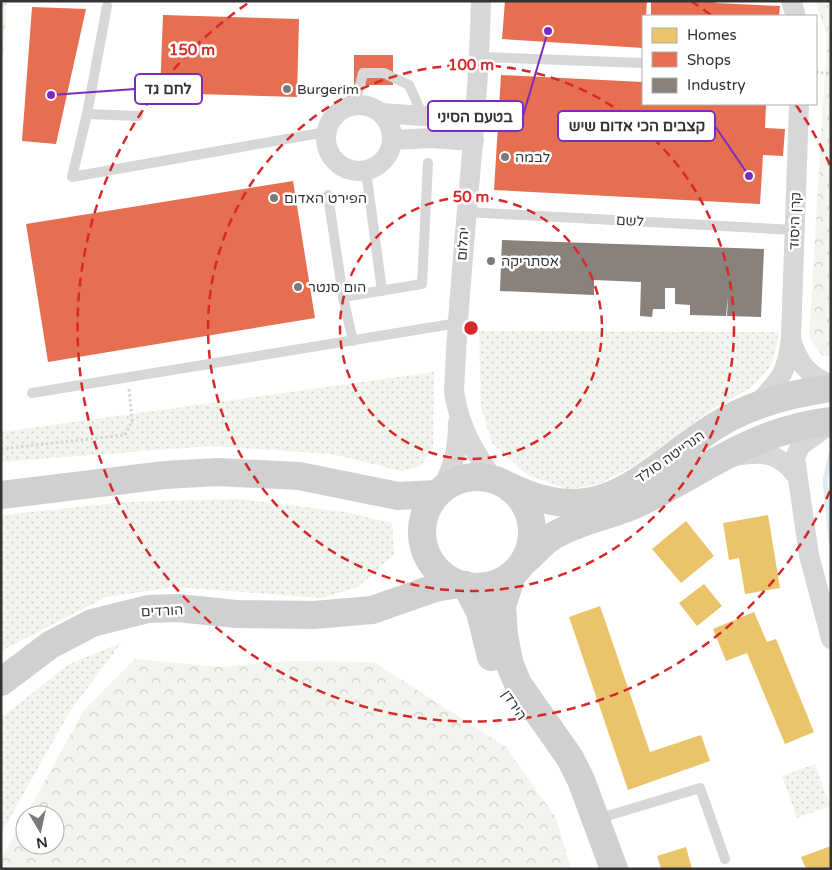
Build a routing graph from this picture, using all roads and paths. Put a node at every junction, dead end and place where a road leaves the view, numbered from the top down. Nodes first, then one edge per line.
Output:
1 (481, 1) edge
2 (791, 1) edge
3 (107, 6) dead end
4 (796, 15) edge
5 (480, 57) junction
6 (642, 63) edge
7 (817, 72) edge
8 (831, 74) edge
9 (355, 105) junction
10 (799, 105) edge
11 (382, 113) junction
12 (87, 114) junction
13 (475, 114) junction
14 (138, 116) dead end
15 (423, 116) junction
16 (326, 132) junction
17 (393, 140) junction
18 (474, 141) junction
19 (428, 162) dead end
20 (366, 171) junction
21 (328, 195) dead end
22 (466, 212) junction
23 (794, 230) junction
24 (382, 290) junction
25 (343, 297) junction
26 (458, 324) junction
27 (791, 338) junction
28 (353, 341) junction
29 (128, 377) junction
30 (831, 386) edge
31 (32, 393) dead end
32 (756, 405) junction
33 (458, 415) junction
34 (831, 422) edge
35 (1, 449) edge
36 (719, 458) junction
37 (796, 475) junction
38 (501, 482) junction
39 (370, 491) junction
40 (439, 492) junction
41 (1, 495) edge
42 (424, 547) junction
43 (518, 569) junction
44 (463, 585) junction
45 (341, 612) junction
46 (831, 639) edge
47 (1, 682) edge
48 (595, 813) junction
49 (725, 859) dead end
50 (614, 869) edge

1 - 5 street, יהלום
2 - 4 street
3 - 12 lane
5 - 6 lane
5 - 13 street, יהלום
7 - 8 path
9 - 11 street
9 - 15 lane
9 - 16 street
10 - 23 street, קרן היסוד
11 - 15 street
11 - 17 street
12 - 14 lane
12 - 16 lane
13 - 15 street
13 - 18 street, יהלום
16 - 20 street
17 - 18 street
17 - 20 street
18 - 22 street, יהלום
19 - 24 lane
20 - 24 lane
21 - 25 lane
22 - 23 lane, לשם
22 - 26 street, יהלום
23 - 27 street, קרן היסוד
24 - 25 lane
25 - 28 lane
26 - 28 lane
26 - 33 street, יהלום
27 - 30 street, קרן היסוד
27 - 32 street, קרן היסוד
28 - 29 lane
29 - 31 lane
29 - 35 path
30 - 32 main road, הנרייטה סולד
32 - 38 main road, הנרייטה סולד
33 - 38 street, יהלום
33 - 40 street
34 - 36 main road, הנרייטה סולד
34 - 37 street
36 - 37 street
36 - 43 main road, הנרייטה סולד
37 - 46 street
38 - 40 main road
38 - 43 main road
39 - 40 main road
39 - 41 main road
39 - 42 main road
40 - 42 main road
42 - 44 main road
42 - 45 main road, הורדים
43 - 44 main road
43 - 48 main road, הירדן
44 - 45 main road, הורדים
44 - 48 main road, הירדן
45 - 47 main road, הורדים
48 - 49 lane
48 - 50 main road, הירדן

